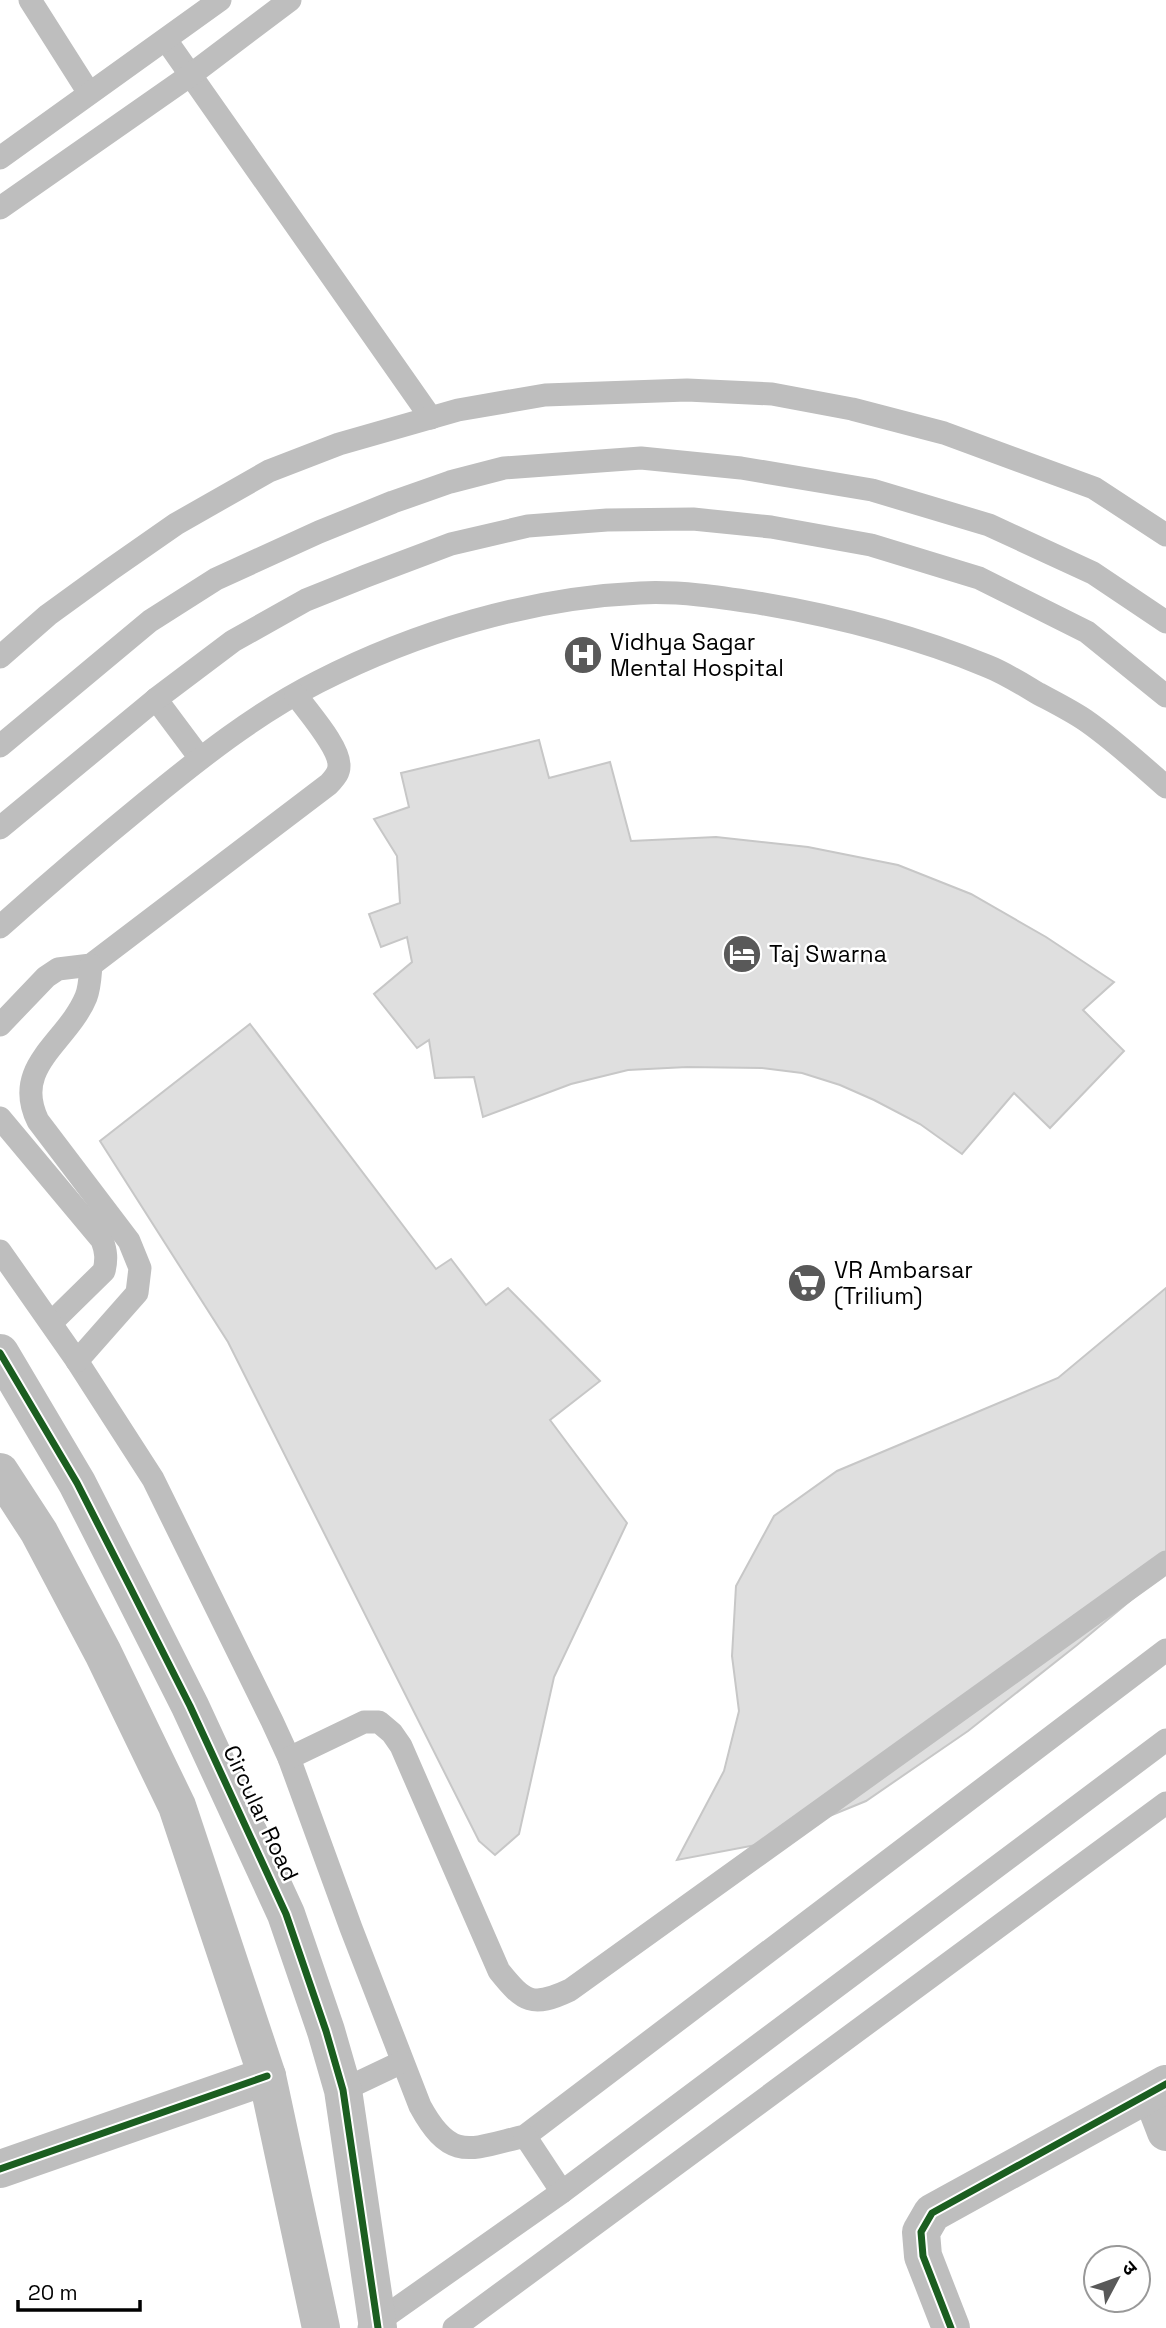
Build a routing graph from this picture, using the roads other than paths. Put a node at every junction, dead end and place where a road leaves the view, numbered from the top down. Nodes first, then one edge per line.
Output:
1 (30, 0) edge
2 (220, 0) edge
3 (290, 0) edge
4 (166, 40) junction
5 (192, 74) junction
6 (89, 93) junction
7 (0, 158) edge
8 (0, 208) edge
9 (431, 418) junction
10 (1166, 535) edge
11 (1166, 622) edge
12 (0, 657) edge
13 (296, 695) junction
14 (1166, 696) edge
15 (156, 699) junction
16 (0, 746) edge
17 (200, 758) junction
18 (1166, 787) edge
19 (0, 828) edge
20 (0, 927) edge
21 (91, 965) junction
22 (0, 1025) edge
23 (0, 1118) edge
24 (4, 1265) edge
25 (51, 1323) junction
26 (0, 1353) edge
27 (77, 1361) junction
28 (0, 1472) edge
29 (1166, 1562) edge
30 (1166, 1650) edge
31 (1166, 1740) edge
32 (289, 1758) junction
33 (1166, 1802) edge
34 (402, 2062) junction
35 (267, 2076) junction
36 (1159, 2089) edge
37 (343, 2090) junction
38 (1166, 2132) edge
39 (525, 2136) junction
40 (0, 2169) edge
41 (562, 2192) junction
42 (938, 2325) edge
43 (375, 2326) edge
44 (321, 2328) edge
45 (454, 2328) edge

1 - 6 lane
2 - 4 lane
3 - 5 lane
4 - 5 lane
4 - 6 lane
5 - 8 lane
5 - 9 lane
6 - 7 lane
9 - 10 lane
9 - 12 lane
11 - 16 lane
13 - 17 lane
13 - 18 lane
13 - 21 lane
14 - 15 lane
15 - 17 lane
15 - 19 lane
17 - 20 lane
21 - 22 lane
21 - 27 lane
23 - 25 lane
24 - 25 lane
25 - 27 lane
26 - 37 street, Circular Road
27 - 32 lane
28 - 35 street
29 - 32 lane
30 - 39 lane
31 - 41 lane
32 - 34 lane
33 - 45 lane
34 - 37 lane
34 - 39 lane
35 - 40 street
35 - 44 street
36 - 38 street
36 - 42 street
37 - 43 street, Circular Road
39 - 41 lane
41 - 43 lane

